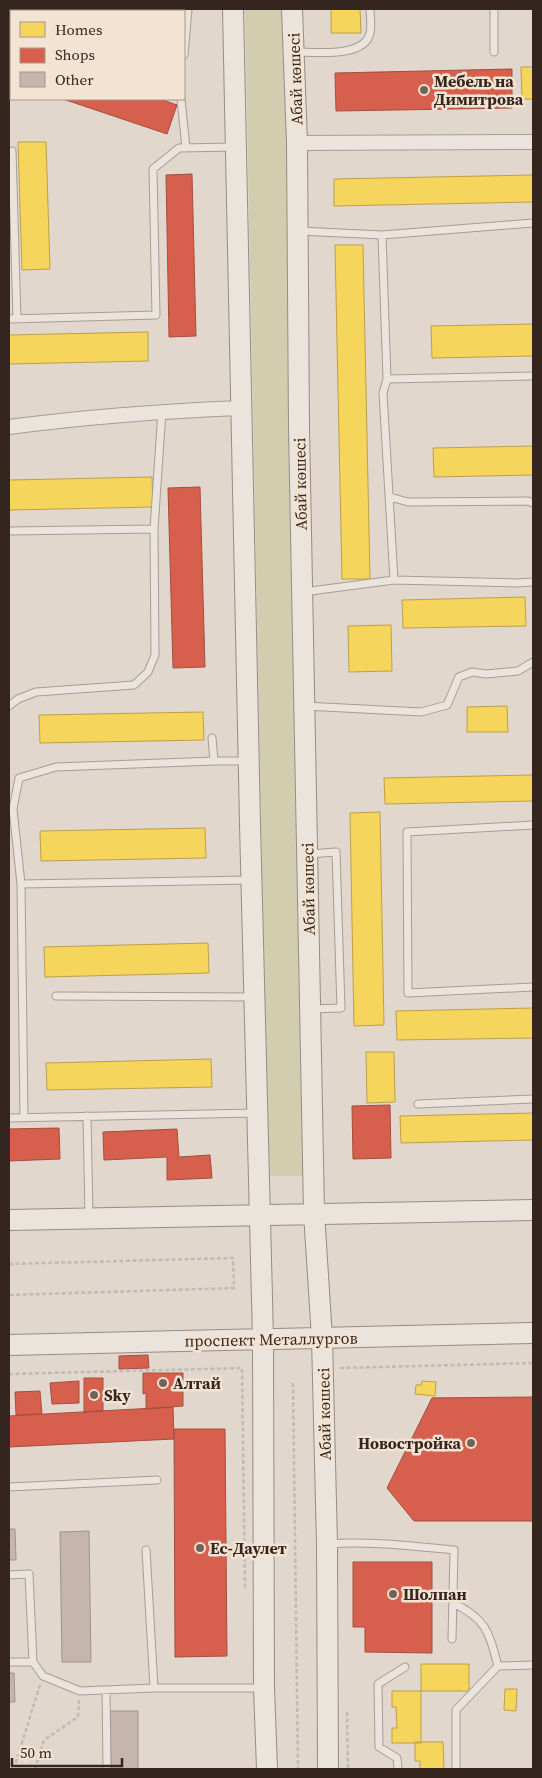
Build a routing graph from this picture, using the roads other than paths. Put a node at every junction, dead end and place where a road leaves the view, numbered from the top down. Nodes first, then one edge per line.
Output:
1 (188, 9) edge
2 (233, 9) edge
3 (292, 9) edge
4 (370, 9) edge
5 (494, 9) edge
6 (185, 44) edge
7 (294, 52) junction
8 (494, 52) dead end
9 (181, 100) edge
10 (533, 142) edge
11 (297, 143) junction
12 (237, 147) junction
13 (186, 148) junction
14 (12, 151) dead end
15 (533, 224) edge
16 (298, 230) junction
17 (382, 235) junction
18 (9, 319) edge
19 (17, 319) junction
20 (533, 376) edge
21 (387, 379) junction
22 (241, 408) junction
23 (162, 411) junction
24 (9, 427) edge
25 (390, 498) junction
26 (533, 503) edge
27 (154, 529) junction
28 (9, 531) edge
29 (394, 580) junction
30 (533, 582) edge
31 (302, 592) junction
32 (533, 662) edge
33 (9, 706) edge
34 (305, 706) junction
35 (212, 738) dead end
36 (214, 761) junction
37 (248, 761) junction
38 (533, 826) edge
39 (307, 854) junction
40 (251, 880) junction
41 (20, 884) junction
42 (533, 988) edge
43 (56, 996) dead end
44 (254, 997) junction
45 (310, 1009) junction
46 (533, 1100) edge
47 (418, 1104) dead end
48 (257, 1114) junction
49 (87, 1116) junction
50 (24, 1117) junction
51 (9, 1118) edge
52 (533, 1210) edge
53 (314, 1213) junction
54 (259, 1215) junction
55 (90, 1218) junction
56 (9, 1220) edge
57 (533, 1334) edge
58 (263, 1338) junction
59 (322, 1338) junction
60 (9, 1345) edge
61 (157, 1480) dead end
62 (9, 1486) edge
63 (327, 1544) junction
64 (146, 1550) dead end
65 (9, 1575) edge
66 (453, 1603) junction
67 (452, 1639) dead end
68 (9, 1662) edge
69 (33, 1662) junction
70 (533, 1665) edge
71 (498, 1666) junction
72 (405, 1667) dead end
73 (154, 1688) junction
74 (264, 1688) junction
75 (106, 1690) junction
76 (107, 1769) edge
77 (267, 1769) edge
78 (328, 1769) edge
79 (398, 1769) edge
80 (456, 1769) edge

1 - 6 lane
2 - 12 street
3 - 7 street, Абай көшесі
4 - 7 lane
5 - 8 lane
7 - 11 street, Абай көшесі
9 - 13 lane
10 - 11 street
11 - 16 street, Абай көшесі
12 - 13 lane
12 - 22 street
13 - 19 lane
14 - 19 lane
15 - 17 lane
16 - 17 lane
16 - 31 street, Абай көшесі
17 - 21 lane
18 - 19 lane
20 - 21 lane
21 - 25 lane
22 - 23 street
22 - 37 street
23 - 24 street
23 - 27 lane
25 - 26 lane
25 - 29 lane
27 - 28 lane
27 - 33 lane
29 - 30 lane
29 - 31 lane
31 - 34 street, Абай көшесі
32 - 34 lane
34 - 39 street, Абай көшесі
35 - 36 lane
36 - 37 lane
36 - 41 lane
37 - 40 street
38 - 42 lane
39 - 45 street, Абай көшесі
39 - 45 lane
40 - 41 lane
40 - 44 street
41 - 50 lane
43 - 44 lane
44 - 48 street
45 - 53 street, Абай көшесі
46 - 47 lane
48 - 49 lane
48 - 54 street
49 - 50 lane
49 - 55 lane
50 - 51 lane
52 - 53 street
53 - 54 street
53 - 59 street, Абай көшесі
54 - 55 street
54 - 58 street
55 - 56 street
57 - 59 street, проспект Металлургов
58 - 59 street, проспект Металлургов
58 - 60 street, проспект Металлургов
58 - 74 street
59 - 63 street, Абай көшесі
61 - 62 lane
63 - 66 lane
63 - 78 street, Абай көшесі
64 - 73 lane
65 - 69 lane
66 - 67 lane
66 - 71 lane
68 - 69 lane
69 - 75 lane
70 - 71 lane
71 - 80 lane
72 - 79 lane
73 - 74 lane
73 - 75 lane
74 - 77 street
75 - 76 lane

